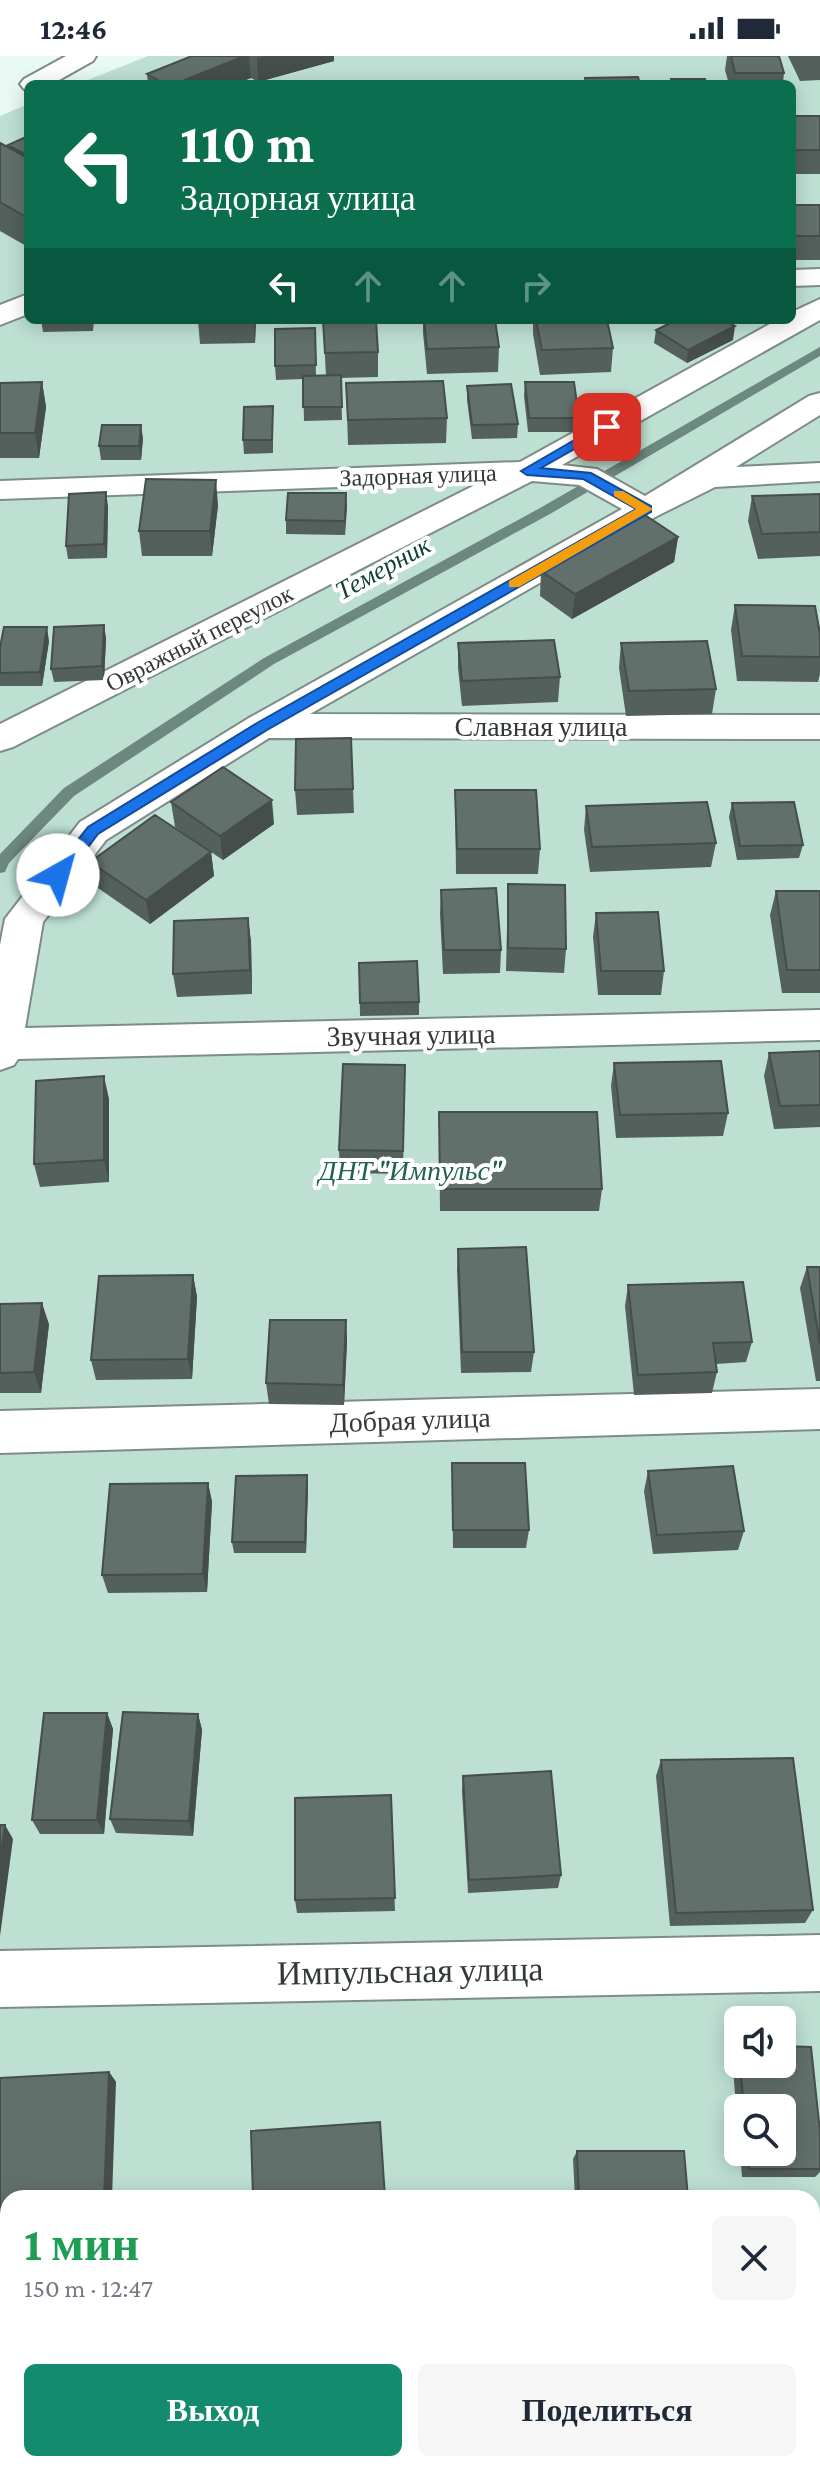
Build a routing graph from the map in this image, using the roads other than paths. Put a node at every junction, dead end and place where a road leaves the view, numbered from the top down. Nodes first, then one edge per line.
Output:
1 (84, 56) edge
2 (39, 80) edge
3 (820, 277) edge
4 (796, 278) edge
5 (24, 305) edge
6 (820, 308) edge
7 (0, 316) edge
8 (796, 321) edge
9 (791, 324) edge
10 (820, 402) edge
11 (527, 471) junction
12 (820, 472) edge
13 (0, 490) edge
14 (646, 509) junction
15 (262, 726) junction
16 (820, 727) edge
17 (0, 739) edge
18 (820, 1025) edge
19 (1, 1049) edge
20 (820, 1409) edge
21 (0, 1432) edge
22 (820, 1963) edge
23 (0, 1979) edge

1 - 2 street
3 - 4 street
5 - 7 street
6 - 8 street, Овражный переулок
9 - 11 street, Овражный переулок
10 - 14 street
11 - 13 street, Задорная улица
11 - 14 street, Задорная улица
11 - 17 street, Овражный переулок
12 - 14 street
14 - 15 street
15 - 16 street, Славная улица
15 - 19 street
18 - 19 street, Звучная улица
20 - 21 street, Добрая улица
22 - 23 street, Импульсная улица

